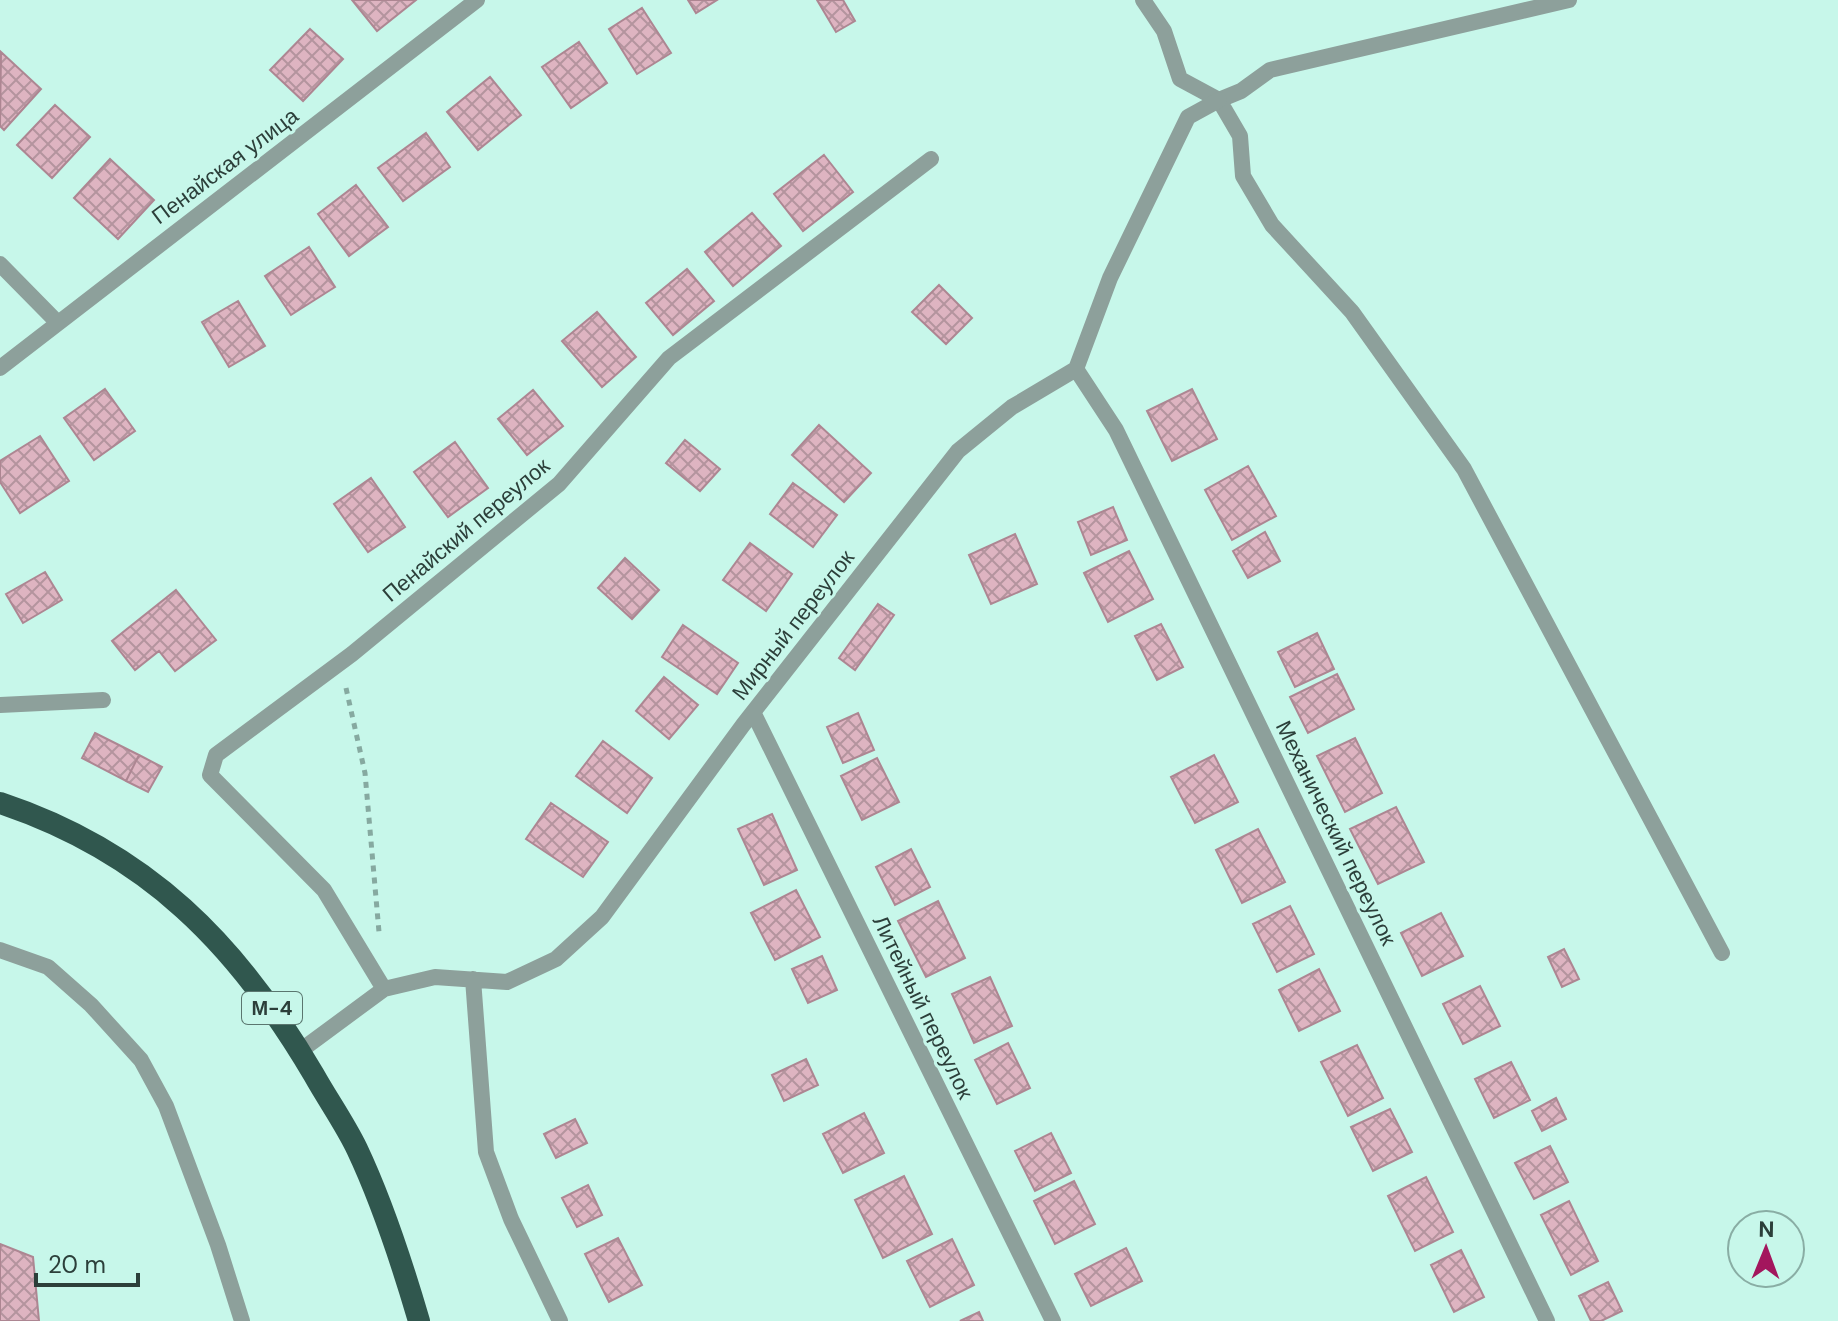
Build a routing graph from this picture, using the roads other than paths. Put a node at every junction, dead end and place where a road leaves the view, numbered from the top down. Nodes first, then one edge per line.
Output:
1 (477, 0) edge
2 (1143, 0) edge
3 (1569, 0) edge
4 (1219, 100) junction
5 (931, 159) dead end
6 (0, 264) edge
7 (57, 322) junction
8 (0, 368) edge
9 (1076, 369) junction
10 (103, 700) dead end
11 (0, 705) edge
12 (753, 712) junction
13 (0, 803) edge
14 (0, 950) edge
15 (1722, 953) dead end
16 (473, 979) junction
17 (384, 989) junction
18 (300, 1051) junction
19 (242, 1321) edge
20 (419, 1321) edge
21 (560, 1321) edge
22 (1053, 1321) edge
23 (1547, 1321) edge

1 - 7 street, Пенайская улица
2 - 4 street
3 - 4 street
4 - 9 street
4 - 15 street
5 - 17 street, Пенайский переулок
6 - 7 street
7 - 8 street, Пенайская улица
9 - 12 street, Мирный переулок
9 - 23 street, Механический переулок
10 - 11 street
12 - 16 street, Мирный переулок
12 - 22 street, Литейный переулок
13 - 18 highway, М-4
14 - 19 street
16 - 17 street, Мирный переулок
16 - 21 street
17 - 18 street, Мирный переулок
18 - 20 highway, М-4

